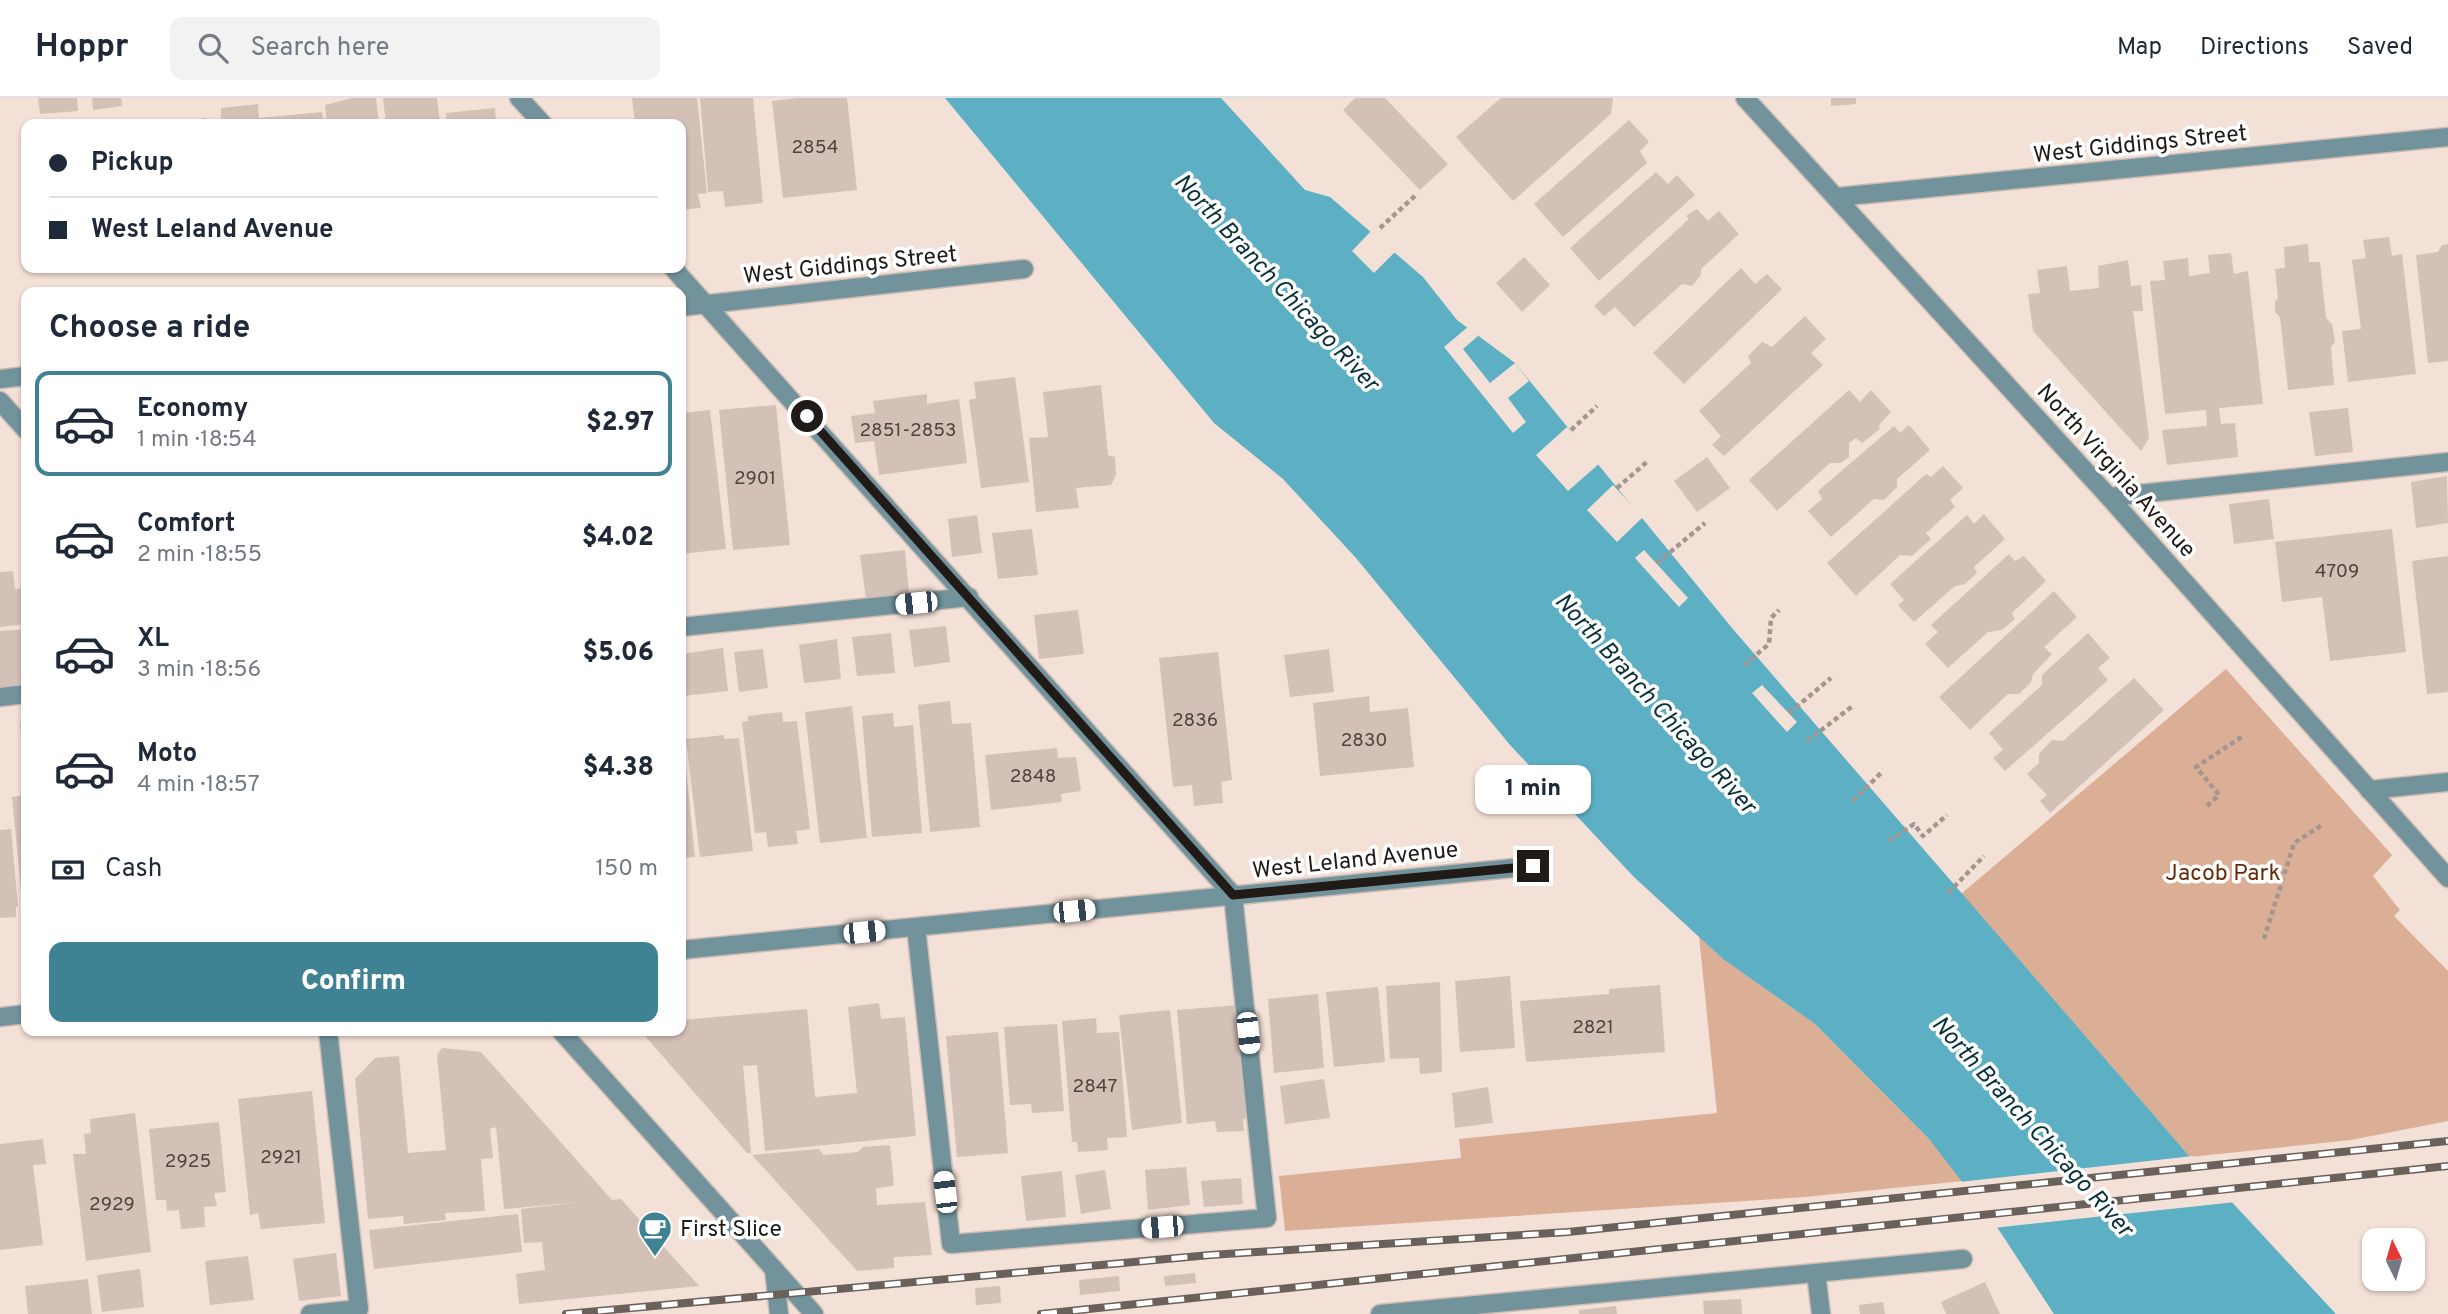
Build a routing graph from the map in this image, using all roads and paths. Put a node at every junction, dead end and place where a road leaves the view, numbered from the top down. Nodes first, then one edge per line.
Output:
1 (519, 98) edge
2 (1745, 98) edge
3 (538, 119) edge
4 (2448, 137) edge
5 (1417, 194) dead end
6 (1837, 197) junction
7 (1380, 228) dead end
8 (1024, 269) dead end
9 (678, 273) edge
10 (707, 304) junction
11 (686, 306) edge
12 (21, 377) edge
13 (0, 379) edge
14 (0, 401) edge
15 (1597, 406) dead end
16 (21, 424) edge
17 (1571, 430) dead end
18 (1647, 461) dead end
19 (2448, 462) edge
20 (1617, 488) dead end
21 (2109, 497) junction
22 (1705, 523) dead end
23 (1657, 563) dead end
24 (969, 597) junction
25 (1779, 610) dead end
26 (686, 626) edge
27 (1744, 665) dead end
28 (1831, 678) dead end
29 (21, 695) edge
30 (0, 697) edge
31 (1854, 705) dead end
32 (1789, 713) dead end
33 (2244, 736) dead end
34 (1807, 741) dead end
35 (1882, 772) dead end
36 (2448, 782) edge
37 (2369, 790) junction
38 (1853, 801) dead end
39 (2207, 806) dead end
40 (1947, 815) dead end
41 (2322, 825) dead end
42 (1889, 841) dead end
43 (1984, 856) dead end
44 (1533, 866) dead end
45 (2448, 878) edge
46 (1948, 893) dead end
47 (1233, 895) junction
48 (916, 927) junction
49 (2264, 939) dead end
50 (686, 950) edge
51 (21, 1015) edge
52 (0, 1017) edge
53 (329, 1036) edge
54 (565, 1036) edge
55 (1963, 1259) dead end
56 (774, 1269) junction
57 (1816, 1273) junction
58 (310, 1314) edge
59 (779, 1314) edge
60 (814, 1314) edge
61 (1380, 1314) edge
62 (1821, 1314) edge

1 - 3 street
2 - 6 street, North Virginia Avenue
4 - 6 street, West Giddings Street
5 - 7 path
6 - 21 street, North Virginia Avenue
8 - 10 street, West Giddings Street
9 - 10 street
10 - 11 street, West Giddings Street
10 - 24 street
12 - 13 street
14 - 16 street
15 - 17 path
18 - 20 path
19 - 21 street
21 - 37 street, North Virginia Avenue
22 - 23 path
24 - 26 street
24 - 47 street
25 - 27 path
28 - 32 path
29 - 30 street
31 - 34 path
33 - 39 path
35 - 38 path
36 - 37 street
37 - 45 street, North Virginia Avenue
40 - 42 path
41 - 49 path
43 - 46 path
44 - 47 street, West Leland Avenue
47 - 48 street, West Leland Avenue
47 - 48 street
48 - 50 street, West Leland Avenue
51 - 52 street
53 - 58 street
54 - 56 street
55 - 57 street
56 - 59 street
56 - 60 street
57 - 61 street
57 - 62 street

